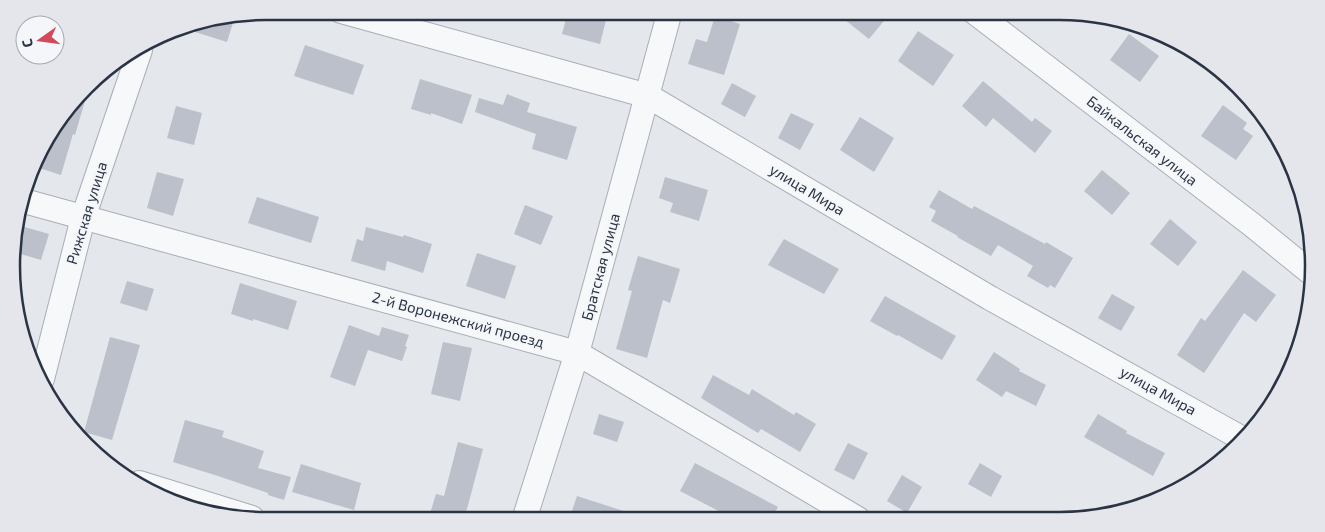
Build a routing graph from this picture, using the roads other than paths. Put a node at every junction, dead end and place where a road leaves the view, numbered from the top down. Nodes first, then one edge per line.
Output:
1 (398, 20) edge
2 (668, 20) edge
3 (985, 20) edge
4 (138, 56) edge
5 (648, 96) junction
6 (28, 201) edge
7 (83, 218) junction
8 (1305, 268) edge
9 (577, 353) junction
10 (44, 372) edge
11 (1237, 436) edge
12 (174, 494) edge
13 (214, 506) edge
14 (527, 512) edge
15 (846, 512) edge

1 - 5 street, улица Мира
2 - 5 street, Братская улица
3 - 8 street, Байкальская улица
4 - 7 street, Рижская улица
5 - 9 street, Братская улица
5 - 11 street, улица Мира
6 - 7 street, 2-й Воронежский проезд
7 - 9 street, 2-й Воронежский проезд
7 - 10 street, Рижская улица
9 - 14 street, Братская улица
9 - 15 street, 2-й Воронежский проезд
12 - 13 street

